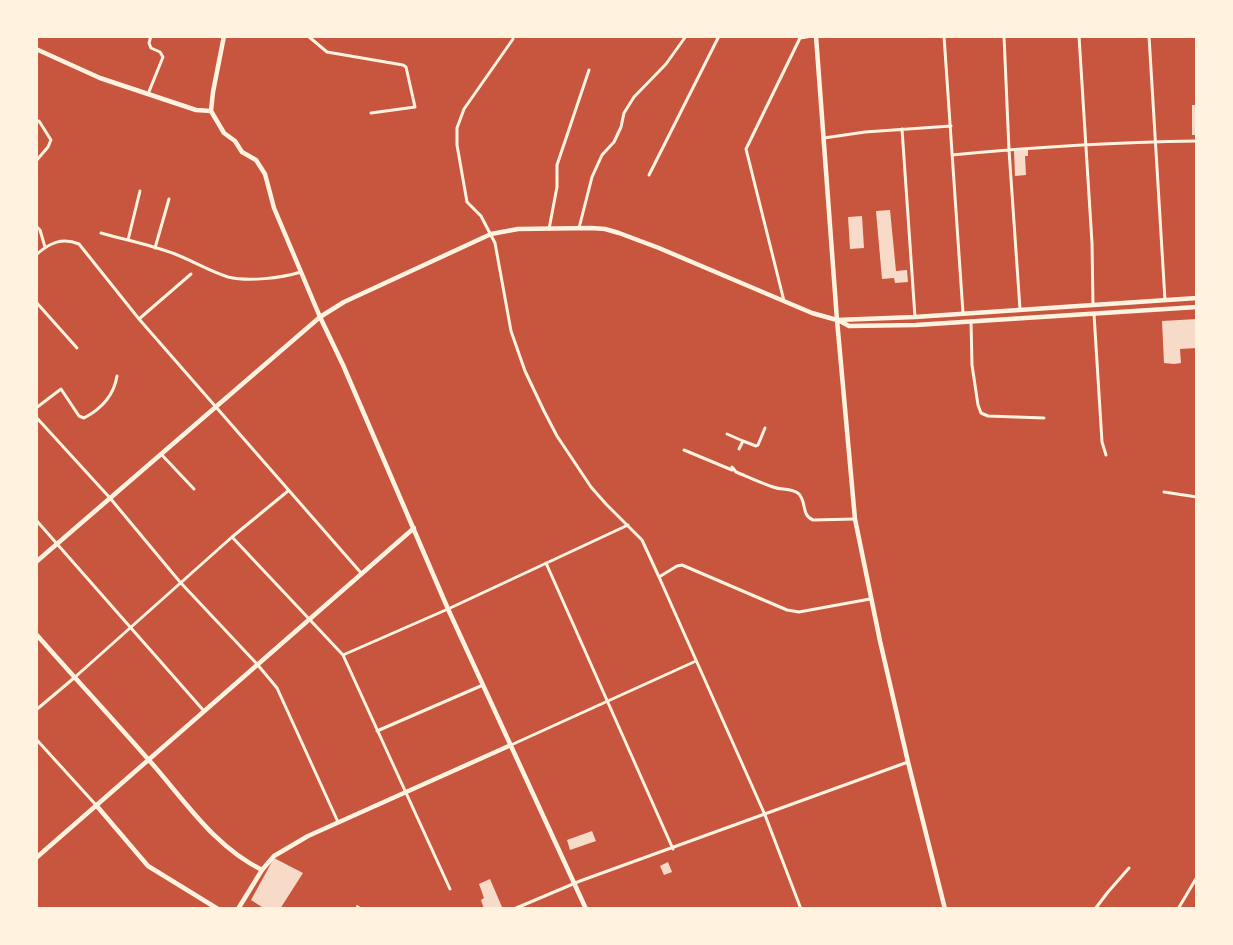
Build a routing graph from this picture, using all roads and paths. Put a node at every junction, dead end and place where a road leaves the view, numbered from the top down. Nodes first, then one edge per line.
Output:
1 (151, 36) edge
2 (224, 36) edge
3 (308, 36) edge
4 (686, 36) edge
5 (719, 36) edge
6 (812, 36) edge
7 (816, 36) edge
8 (944, 36) edge
9 (1004, 36) edge
10 (1079, 36) edge
11 (1149, 36) edge
12 (513, 39) dead end
13 (36, 50) edge
14 (589, 70) dead end
15 (148, 94) junction
16 (211, 111) junction
17 (371, 113) dead end
18 (39, 121) dead end
19 (951, 126) junction
20 (902, 129) junction
21 (824, 138) junction
22 (1197, 141) edge
23 (1155, 142) junction
24 (1085, 144) junction
25 (1009, 150) junction
26 (952, 155) junction
27 (36, 160) edge
28 (648, 175) dead end
29 (140, 190) dead end
30 (169, 199) dead end
31 (36, 226) edge
32 (579, 228) junction
33 (549, 230) junction
34 (101, 233) dead end
35 (491, 234) junction
36 (128, 240) junction
37 (45, 247) junction
38 (155, 248) junction
39 (36, 255) edge
40 (300, 272) junction
41 (191, 274) dead end
42 (1197, 298) edge
43 (1165, 300) junction
44 (784, 301) junction
45 (36, 302) edge
46 (1093, 305) junction
47 (1197, 307) edge
48 (1020, 309) junction
49 (963, 313) junction
50 (1094, 314) junction
51 (915, 316) junction
52 (320, 317) junction
53 (139, 319) junction
54 (837, 320) junction
55 (971, 321) junction
56 (77, 348) dead end
57 (117, 376) dead end
58 (215, 406) junction
59 (36, 408) edge
60 (36, 416) edge
61 (1044, 418) dead end
62 (765, 428) dead end
63 (727, 434) dead end
64 (743, 441) junction
65 (739, 449) dead end
66 (684, 450) dead end
67 (161, 454) junction
68 (1106, 455) dead end
69 (194, 489) dead end
70 (288, 491) junction
71 (1164, 492) dead end
72 (1197, 497) edge
73 (110, 498) junction
74 (855, 519) junction
75 (36, 520) edge
76 (628, 525) junction
77 (414, 528) junction
78 (232, 537) junction
79 (57, 544) junction
80 (36, 562) edge
81 (546, 563) junction
82 (362, 574) junction
83 (659, 577) junction
84 (180, 582) junction
85 (870, 599) junction
86 (448, 609) junction
87 (309, 620) junction
88 (131, 627) junction
89 (36, 634) edge
90 (343, 655) junction
91 (696, 661) junction
92 (257, 664) junction
93 (74, 678) junction
94 (483, 685) junction
95 (608, 703) junction
96 (36, 710) edge
97 (204, 711) junction
98 (377, 731) junction
99 (36, 739) edge
100 (511, 745) junction
101 (149, 759) junction
102 (908, 762) junction
103 (406, 794) junction
104 (96, 805) junction
105 (765, 815) junction
106 (338, 822) junction
107 (673, 849) junction
108 (36, 858) edge
109 (1129, 868) dead end
110 (262, 870) junction
111 (1197, 877) edge
112 (574, 884) junction
113 (450, 890) dead end
114 (357, 906) dead end
115 (215, 908) edge
116 (238, 909) edge
117 (362, 909) edge
118 (514, 909) edge
119 (586, 909) edge
120 (801, 909) edge
121 (945, 909) edge
122 (1096, 909) edge
123 (1178, 909) edge

1 - 15 street
2 - 16 main road
3 - 17 street
4 - 32 street
5 - 28 street
6 - 44 street
7 - 21 main road
8 - 19 street
9 - 25 street
10 - 24 street
11 - 23 street
12 - 35 street
13 - 15 main road
14 - 33 street
15 - 16 main road
16 - 40 main road
18 - 27 street
19 - 20 street
19 - 26 street
20 - 21 street
20 - 51 street
21 - 54 main road
22 - 23 street
23 - 24 street
23 - 43 street
24 - 25 street
24 - 46 street
25 - 26 street
25 - 48 street
26 - 49 street
29 - 36 street
30 - 38 street
31 - 37 street
32 - 33 main road
32 - 44 main road
33 - 35 main road
34 - 36 street
35 - 52 main road
35 - 76 street
36 - 38 street
37 - 39 street
37 - 53 street
38 - 40 street
40 - 52 main road
41 - 53 street
42 - 43 main road
43 - 46 main road
44 - 54 main road
45 - 56 street
46 - 48 main road
47 - 50 main road
48 - 49 main road
49 - 51 main road
50 - 55 main road
50 - 68 street
51 - 54 main road
52 - 58 main road
52 - 77 main road
53 - 58 street
54 - 55 main road
54 - 74 main road
55 - 61 street
57 - 59 street
58 - 67 main road
58 - 70 street
60 - 73 street
62 - 64 street
63 - 64 street
64 - 65 street
66 - 74 street
67 - 69 street
67 - 73 main road
70 - 78 street
70 - 82 street
71 - 72 street
73 - 79 main road
73 - 84 street
74 - 85 main road
75 - 79 street
76 - 81 street
76 - 83 street
77 - 82 main road
77 - 86 main road
78 - 84 street
78 - 87 street
79 - 80 main road
79 - 88 street
81 - 86 street
81 - 95 street
82 - 87 main road
83 - 85 street
83 - 91 street
84 - 88 street
84 - 92 street
85 - 102 main road
86 - 90 street
86 - 94 main road
87 - 90 street
87 - 92 main road
88 - 93 street
88 - 97 street
89 - 93 main road
90 - 98 street
91 - 95 street
91 - 105 street
92 - 97 main road
92 - 106 street
93 - 96 street
93 - 101 main road
94 - 98 street
94 - 100 main road
95 - 100 street
95 - 107 street
97 - 101 main road
98 - 103 street
99 - 104 street
100 - 103 main road
100 - 112 main road
101 - 104 main road
101 - 110 main road
102 - 105 street
102 - 121 main road
103 - 106 main road
103 - 113 street
104 - 108 main road
104 - 115 main road
105 - 107 street
105 - 120 street
106 - 110 main road
107 - 112 street
109 - 122 street
110 - 116 main road
111 - 123 street
112 - 118 street
112 - 119 main road
114 - 117 lane

